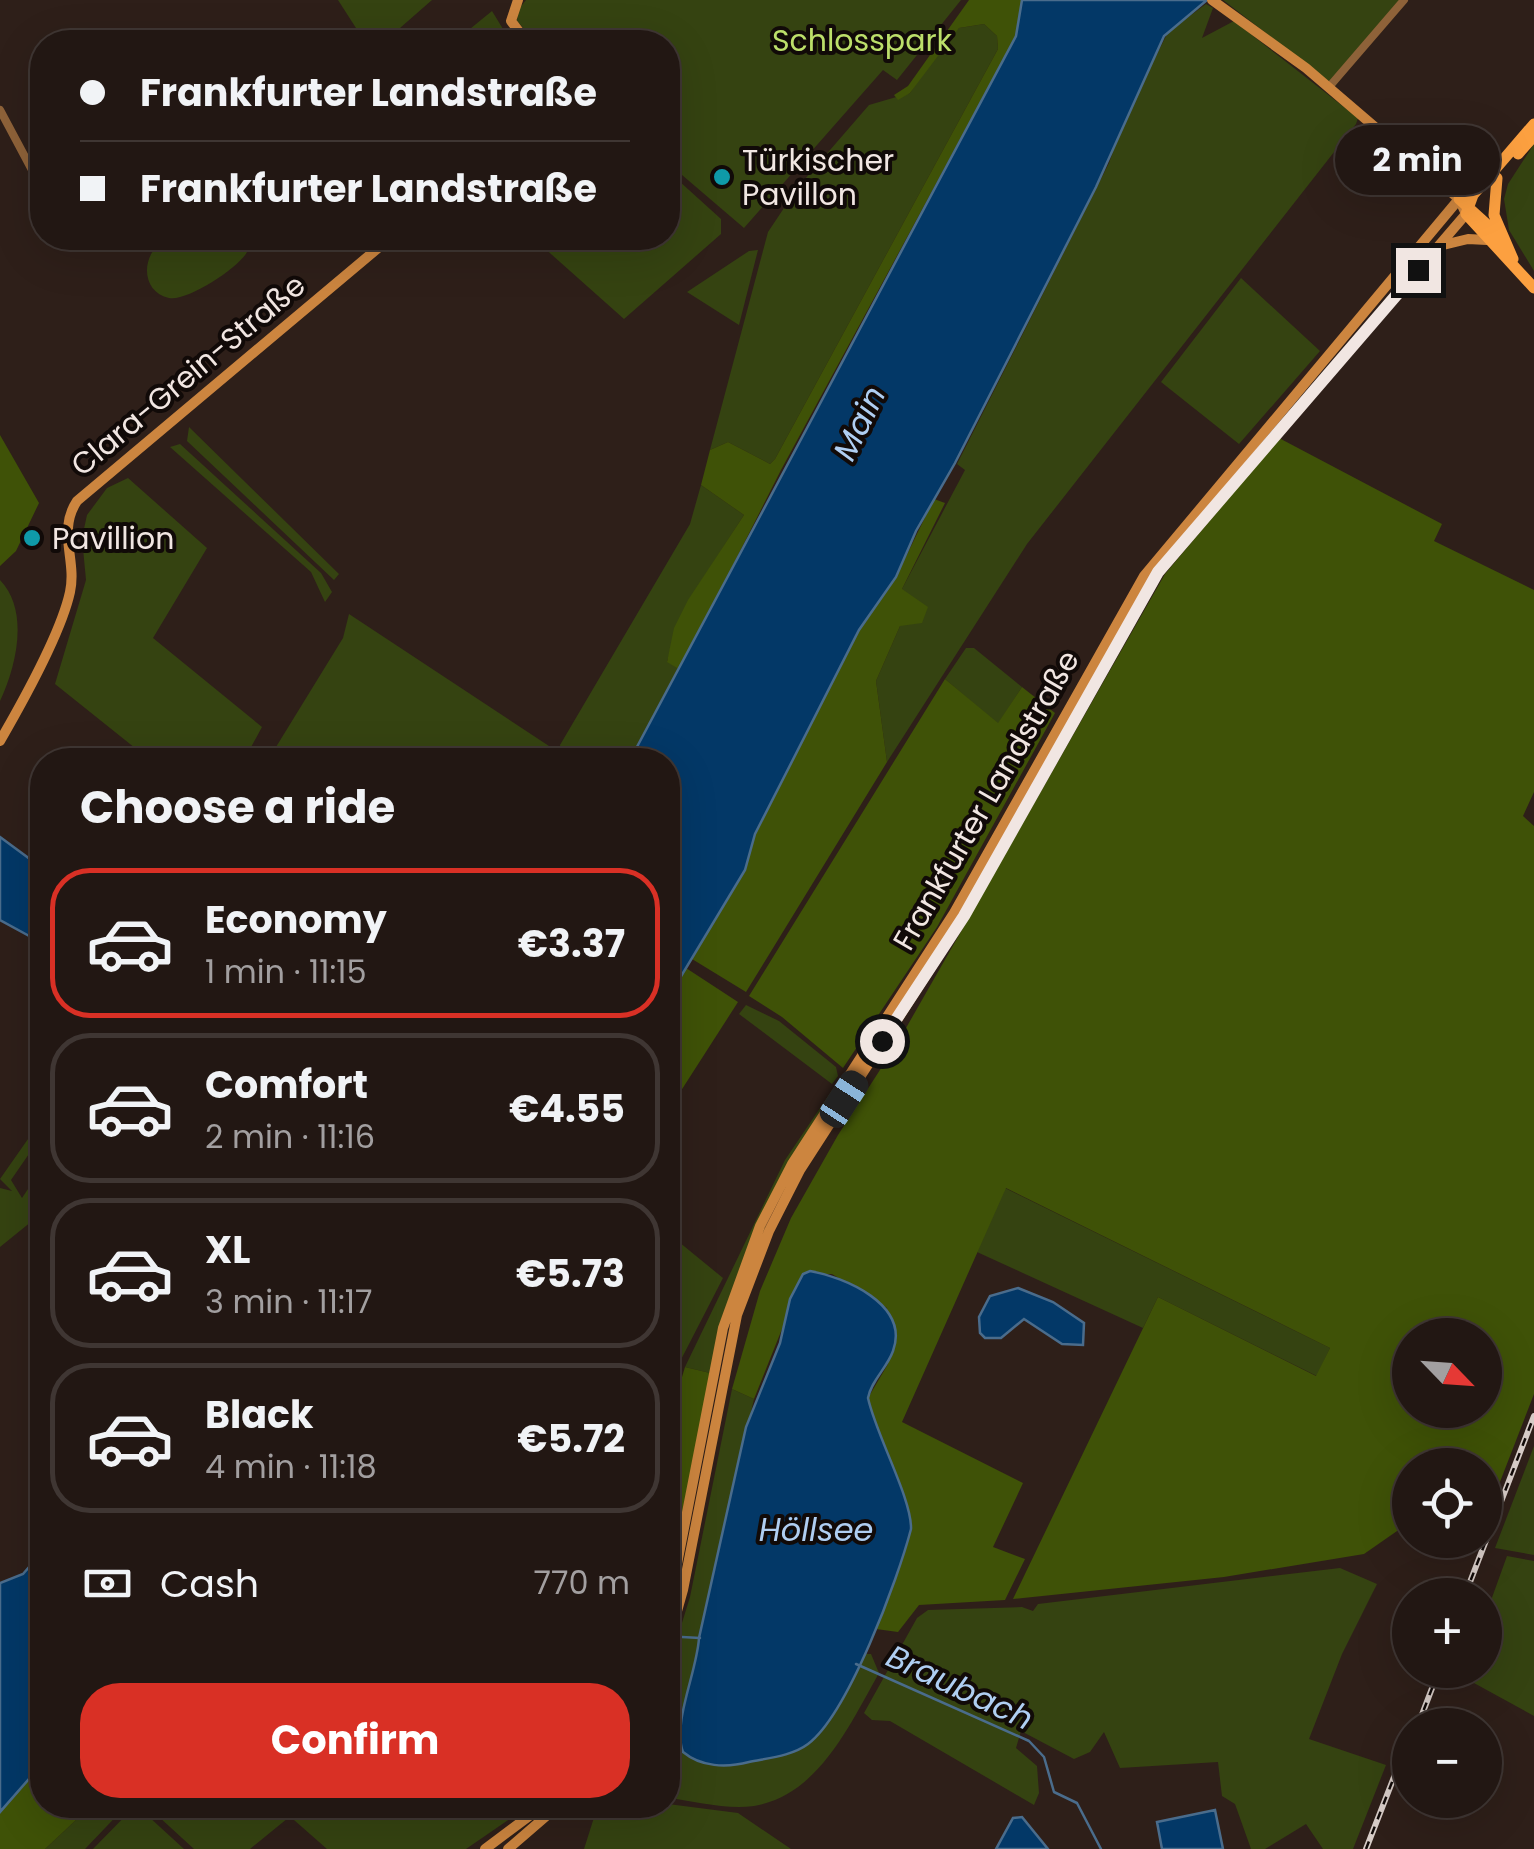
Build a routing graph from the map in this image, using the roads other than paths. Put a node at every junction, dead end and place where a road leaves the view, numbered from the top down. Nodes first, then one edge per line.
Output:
1 (518, 0) edge
2 (1212, 0) edge
3 (1404, 0) edge
4 (518, 30) edge
5 (1329, 88) junction
6 (0, 110) edge
7 (1534, 112) edge
8 (1534, 124) edge
9 (1534, 136) edge
10 (30, 166) edge
11 (1497, 178) junction
12 (1464, 204) junction
13 (1502, 238) junction
14 (1487, 240) junction
15 (1438, 246) junction
16 (376, 250) edge
17 (1520, 270) junction
18 (1534, 288) edge
19 (0, 740) edge
20 (680, 1548) edge
21 (680, 1601) edge
22 (526, 1818) edge
23 (544, 1818) edge
24 (484, 1849) edge
25 (508, 1849) edge

1 - 4 main road
2 - 5 main road
3 - 5 street
5 - 12 main road
6 - 10 street
7 - 12 main road, Frankfurter Landstraße
8 - 12 main road
9 - 11 main road, Frankfurter Landstraße
11 - 12 main road, Frankfurter Landstraße
11 - 13 main road
12 - 13 main road
12 - 14 main road
12 - 15 main road, Frankfurter Landstraße
12 - 20 main road, Frankfurter Landstraße
13 - 17 main road
14 - 15 main road
14 - 17 main road
15 - 21 main road, Frankfurter Landstraße
16 - 19 main road, Clara-Grein-Straße
17 - 18 main road
22 - 24 main road
23 - 25 main road

